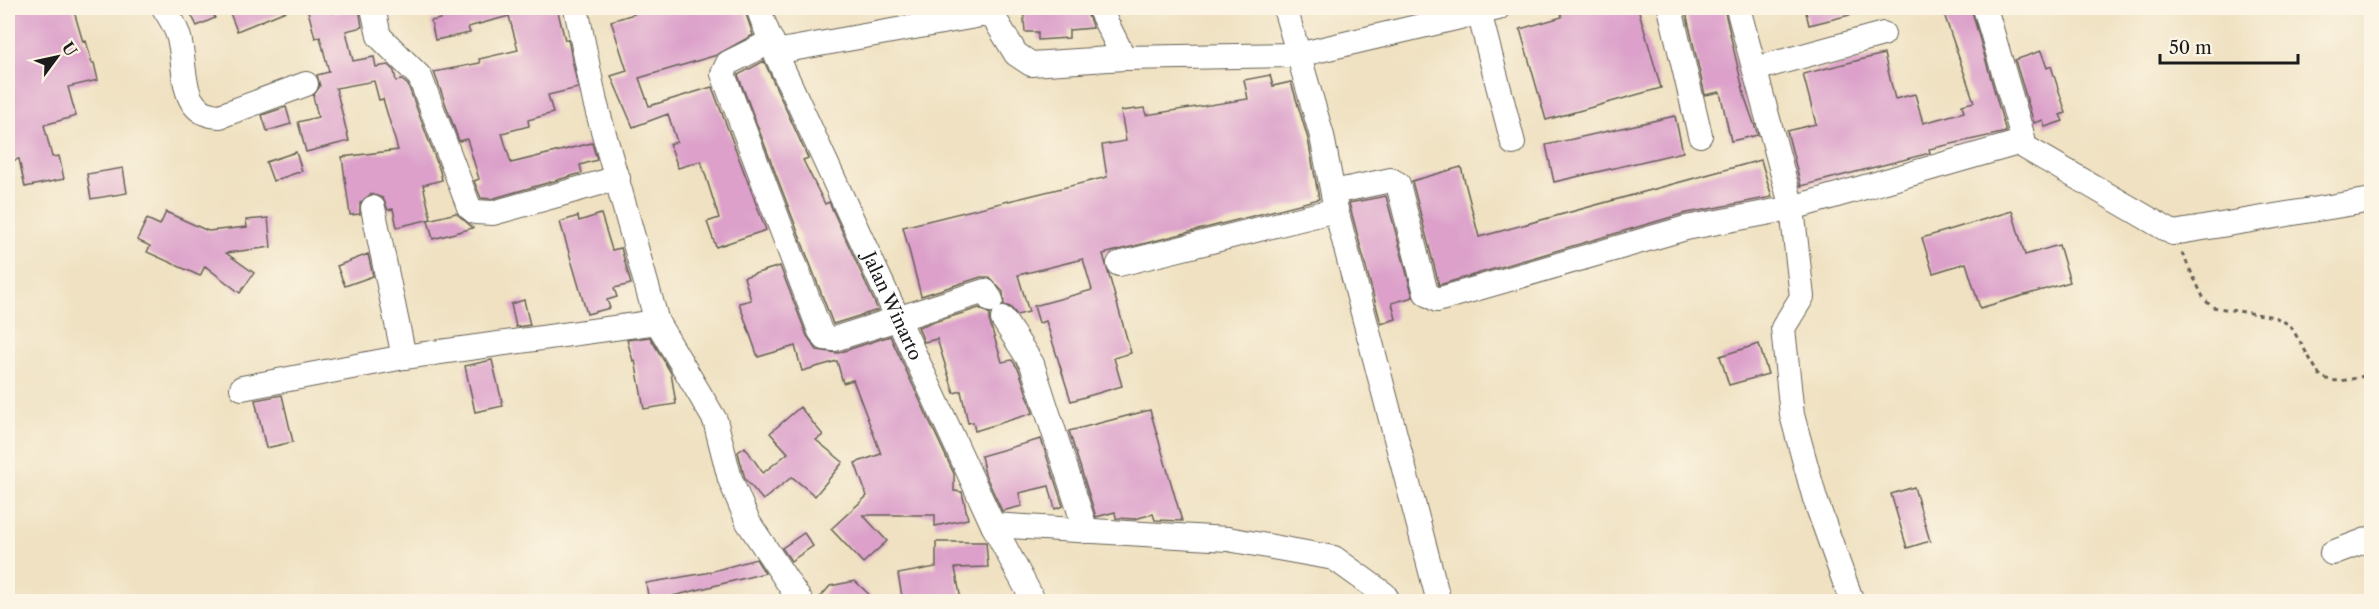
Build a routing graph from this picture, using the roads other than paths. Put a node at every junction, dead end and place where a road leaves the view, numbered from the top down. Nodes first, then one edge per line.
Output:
1 (164, 8) edge
2 (373, 8) edge
3 (579, 8) edge
4 (758, 8) edge
5 (1099, 8) edge
6 (1286, 8) edge
7 (1670, 8) edge
8 (1738, 8) edge
9 (1985, 8) edge
10 (1489, 10) edge
11 (1883, 34) dead end
12 (773, 46) junction
13 (1298, 55) junction
14 (1124, 58) junction
15 (1755, 69) junction
16 (306, 84) dead end
17 (1700, 135) dead end
18 (1513, 143) dead end
19 (2018, 143) junction
20 (618, 178) junction
21 (1334, 201) junction
22 (2372, 201) edge
23 (373, 208) dead end
24 (1792, 208) junction
25 (1119, 264) dead end
26 (898, 318) junction
27 (657, 322) junction
28 (404, 357) junction
29 (242, 388) dead end
30 (993, 525) junction
31 (1086, 531) junction
32 (2372, 538) edge
33 (2332, 553) dead end
34 (801, 602) edge
35 (1034, 602) edge
36 (1389, 602) edge
37 (1439, 602) edge
38 (1852, 602) edge

1 - 16 street
2 - 20 street
3 - 20 street
4 - 12 street, Jalan Winarto
5 - 14 street
6 - 13 street
7 - 17 street
8 - 15 street
9 - 19 street
10 - 13 street
10 - 18 street
11 - 15 street
12 - 14 street
12 - 26 street, Jalan Winarto
12 - 26 street
13 - 14 street
13 - 21 street
15 - 24 street
19 - 22 street
19 - 24 street
20 - 27 street
21 - 24 street
21 - 25 street
21 - 37 street
23 - 28 street
24 - 38 street
26 - 30 street, Jalan Winarto
26 - 31 street
27 - 28 street
27 - 34 street
28 - 29 street
30 - 31 street
30 - 35 street, Jalan Winarto
31 - 36 street
32 - 33 street

